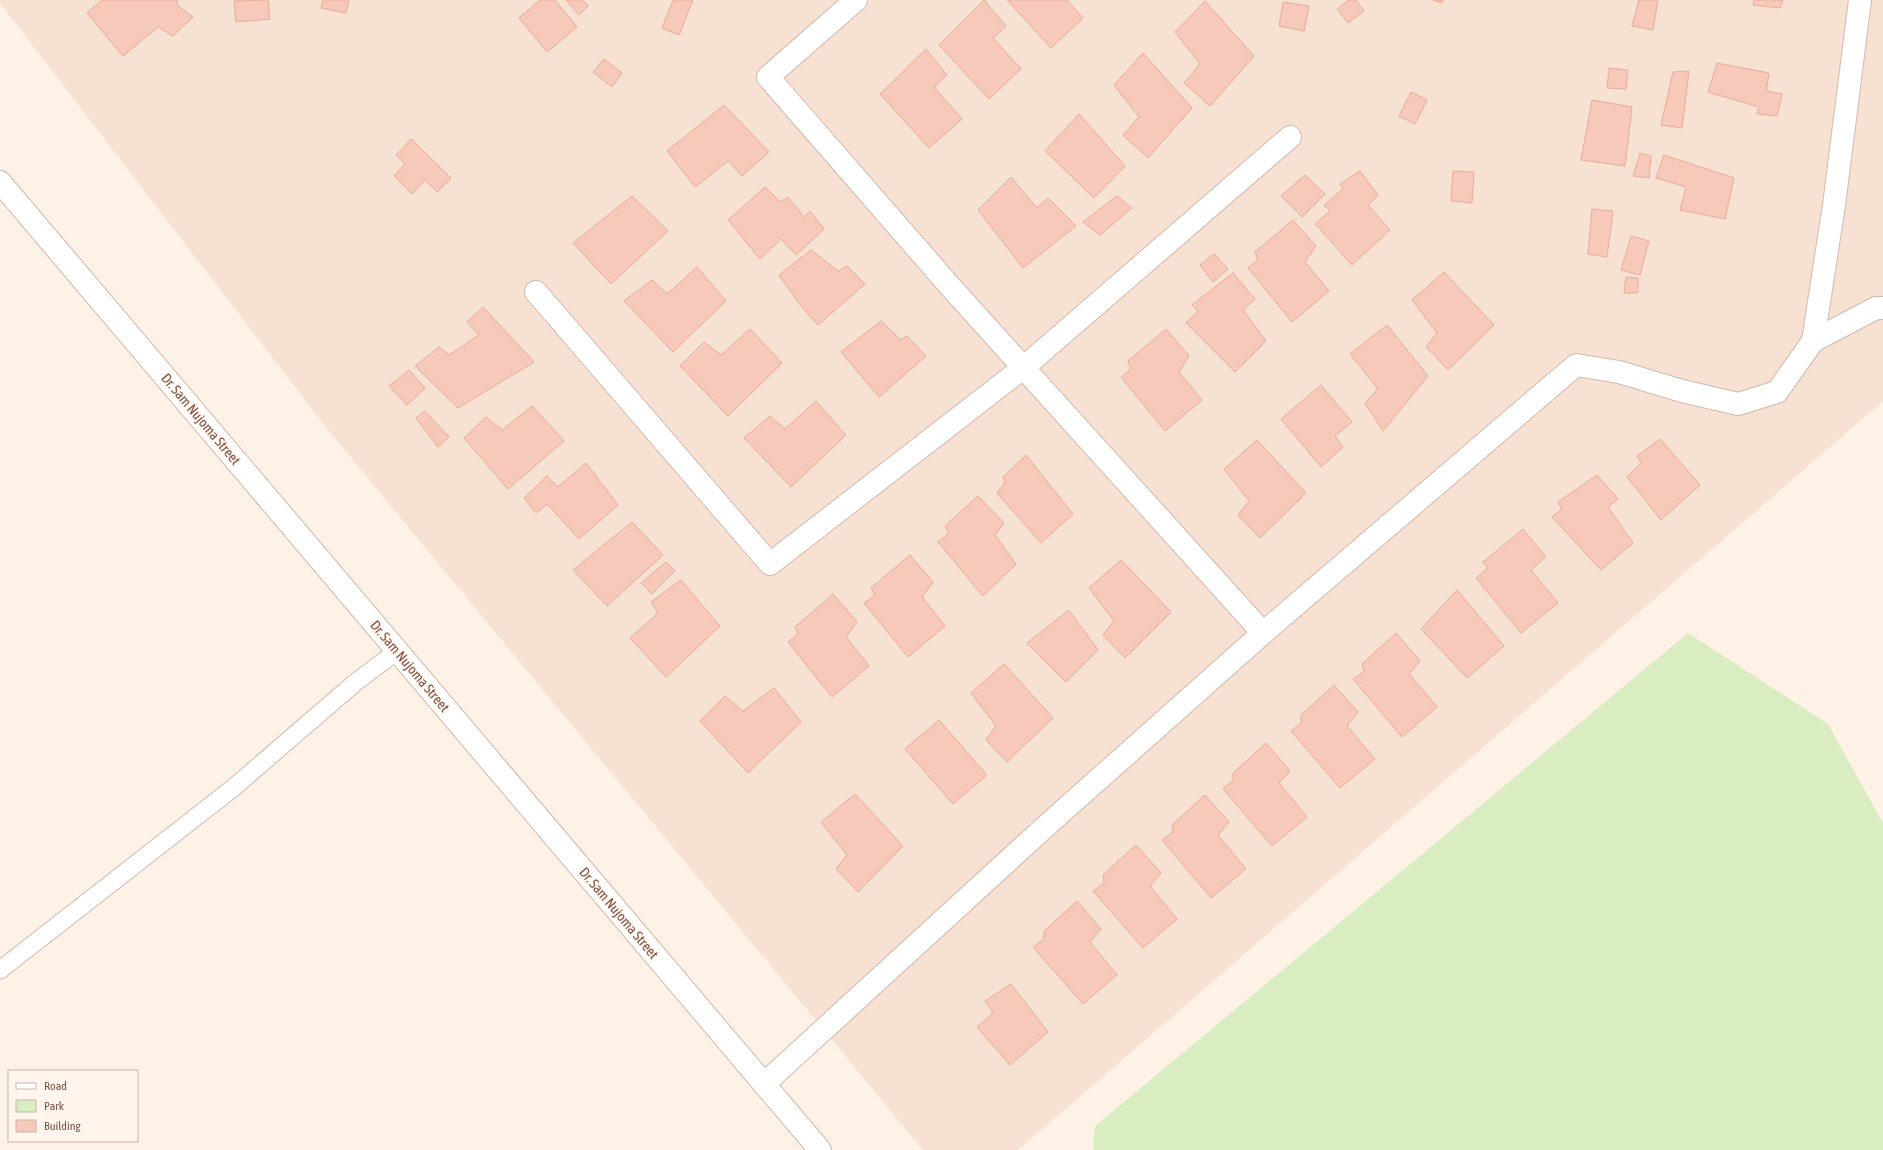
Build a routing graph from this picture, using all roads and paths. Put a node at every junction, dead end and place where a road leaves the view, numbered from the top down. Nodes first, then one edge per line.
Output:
1 (856, 0) edge
2 (1860, 0) edge
3 (1290, 137) dead end
4 (0, 182) edge
5 (536, 292) dead end
6 (1883, 308) edge
7 (1813, 341) junction
8 (1023, 368) junction
9 (1263, 633) junction
10 (397, 651) junction
11 (0, 970) edge
12 (764, 1084) junction
13 (820, 1150) edge

1 - 8 street
2 - 7 street
3 - 8 street
4 - 10 street, Dr. Sam Nujoma Street
5 - 8 street
6 - 7 street
7 - 9 street
8 - 9 street
9 - 12 street
10 - 11 lane
10 - 12 street, Dr. Sam Nujoma Street
12 - 13 street, Dr. Sam Nujoma Street

